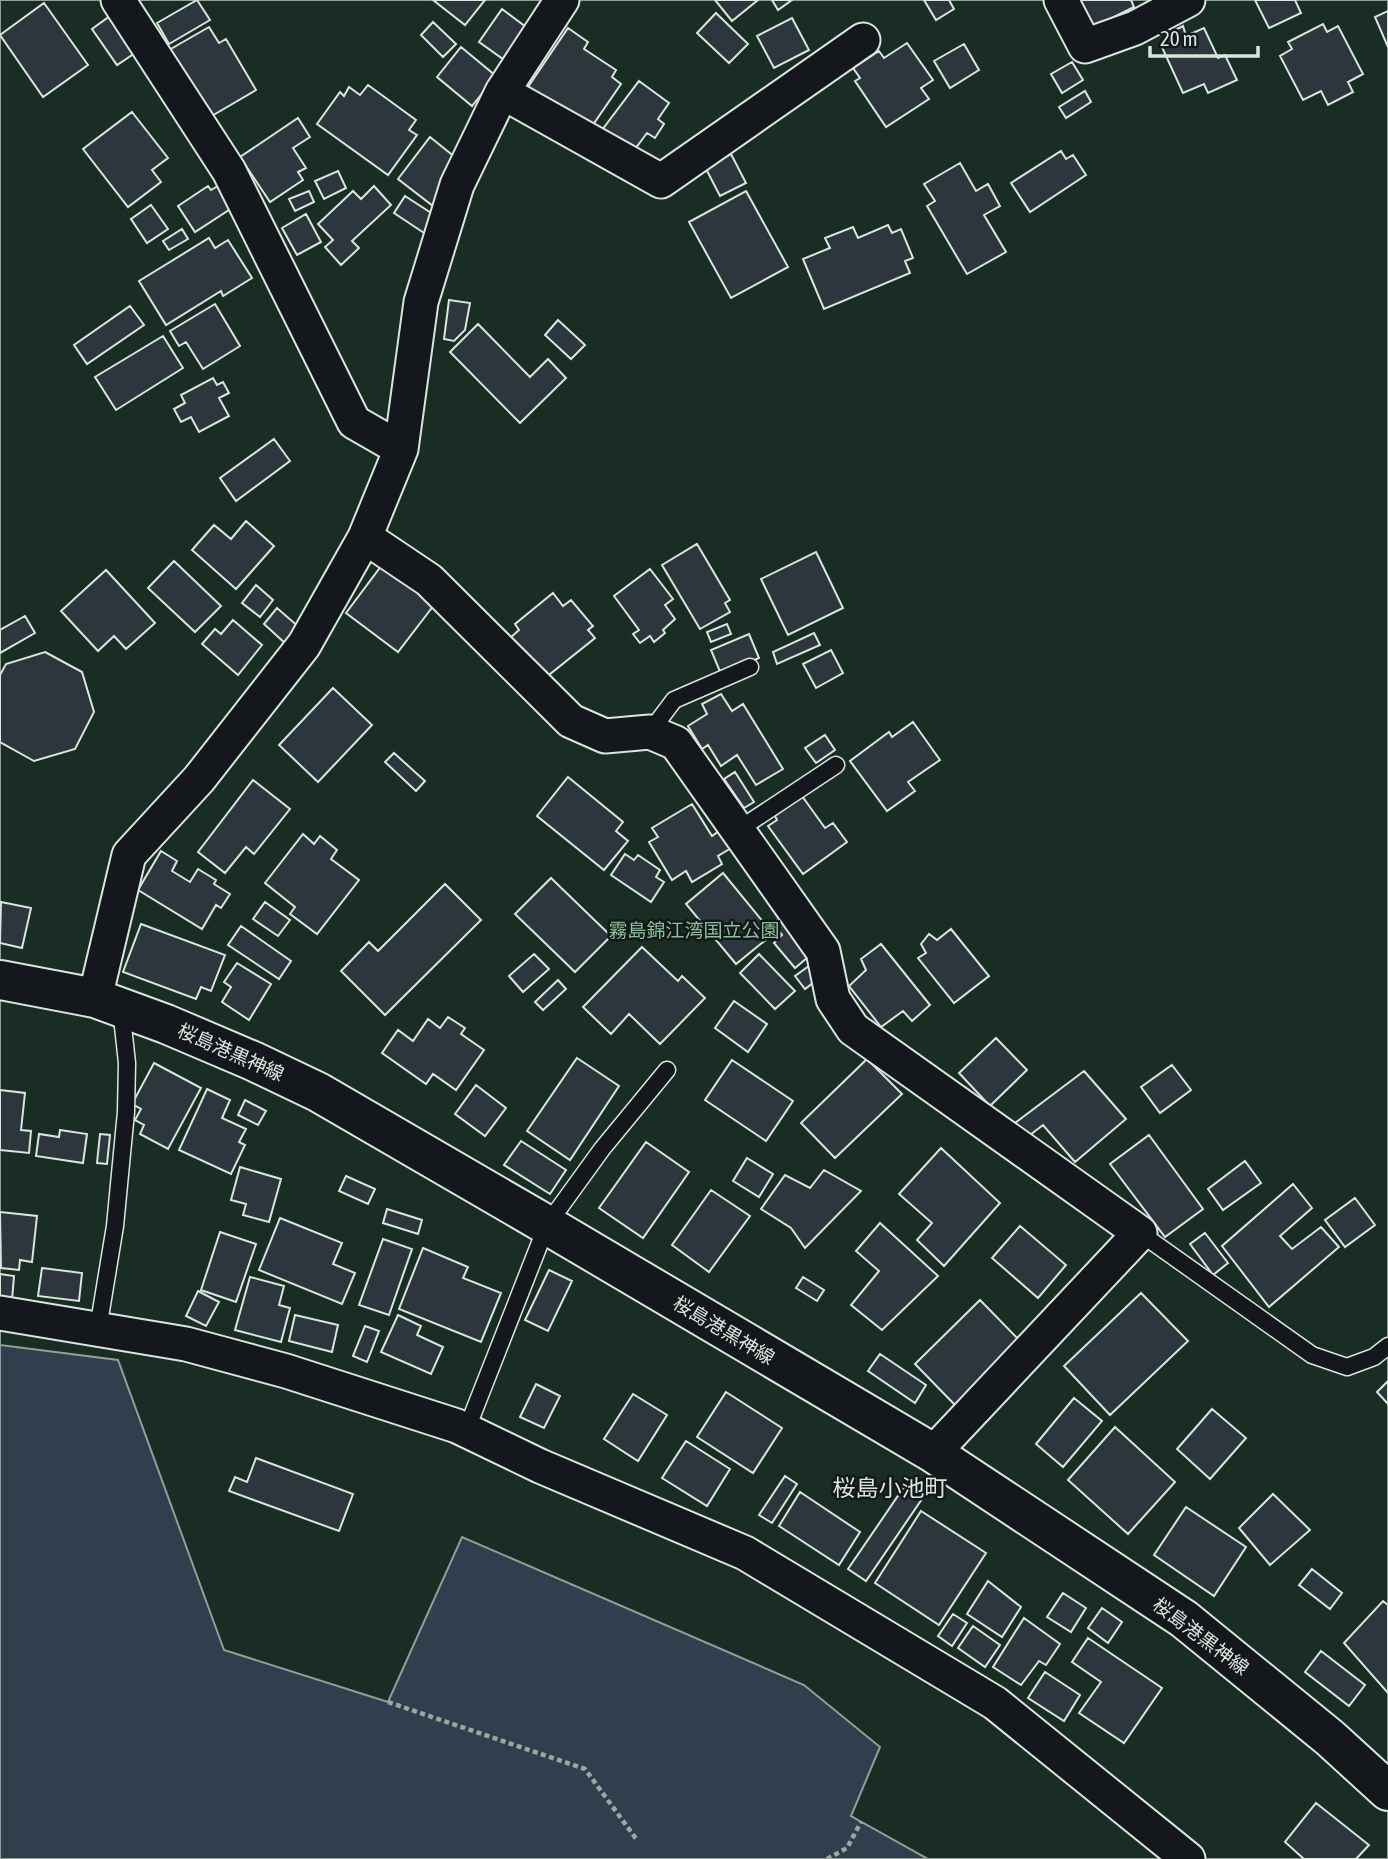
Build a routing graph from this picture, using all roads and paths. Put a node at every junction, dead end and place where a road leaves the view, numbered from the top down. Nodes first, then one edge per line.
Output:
1 (117, 0) edge
2 (562, 0) edge
3 (1060, 0) edge
4 (1188, 0) edge
5 (863, 40) dead end
6 (502, 92) junction
7 (401, 449) junction
8 (365, 537) junction
9 (750, 667) dead end
10 (650, 733) junction
11 (836, 765) dead end
12 (738, 830) junction
13 (0, 980) edge
14 (108, 1003) junction
15 (667, 1070) dead end
16 (547, 1225) junction
17 (1140, 1233) junction
18 (0, 1313) edge
19 (98, 1329) junction
20 (1388, 1346) edge
21 (466, 1431) junction
22 (933, 1453) junction
23 (388, 1702) dead end
24 (1388, 1791) edge
25 (861, 1822) dead end
26 (636, 1840) dead end
27 (827, 1859) edge
28 (1188, 1859) edge

1 - 7 street
2 - 6 street
3 - 4 street
5 - 6 street
6 - 7 street
7 - 8 street
8 - 10 street
8 - 14 street
9 - 10 lane
10 - 12 street
11 - 12 lane
12 - 17 street
13 - 14 main road, 桜島港黒神線
14 - 16 main road, 桜島港黒神線
14 - 19 lane
15 - 16 lane
16 - 21 lane
16 - 22 main road, 桜島港黒神線
17 - 20 lane
17 - 22 street
18 - 19 street
19 - 21 street
21 - 28 street
22 - 24 main road, 桜島港黒神線
23 - 26 path
25 - 27 path

